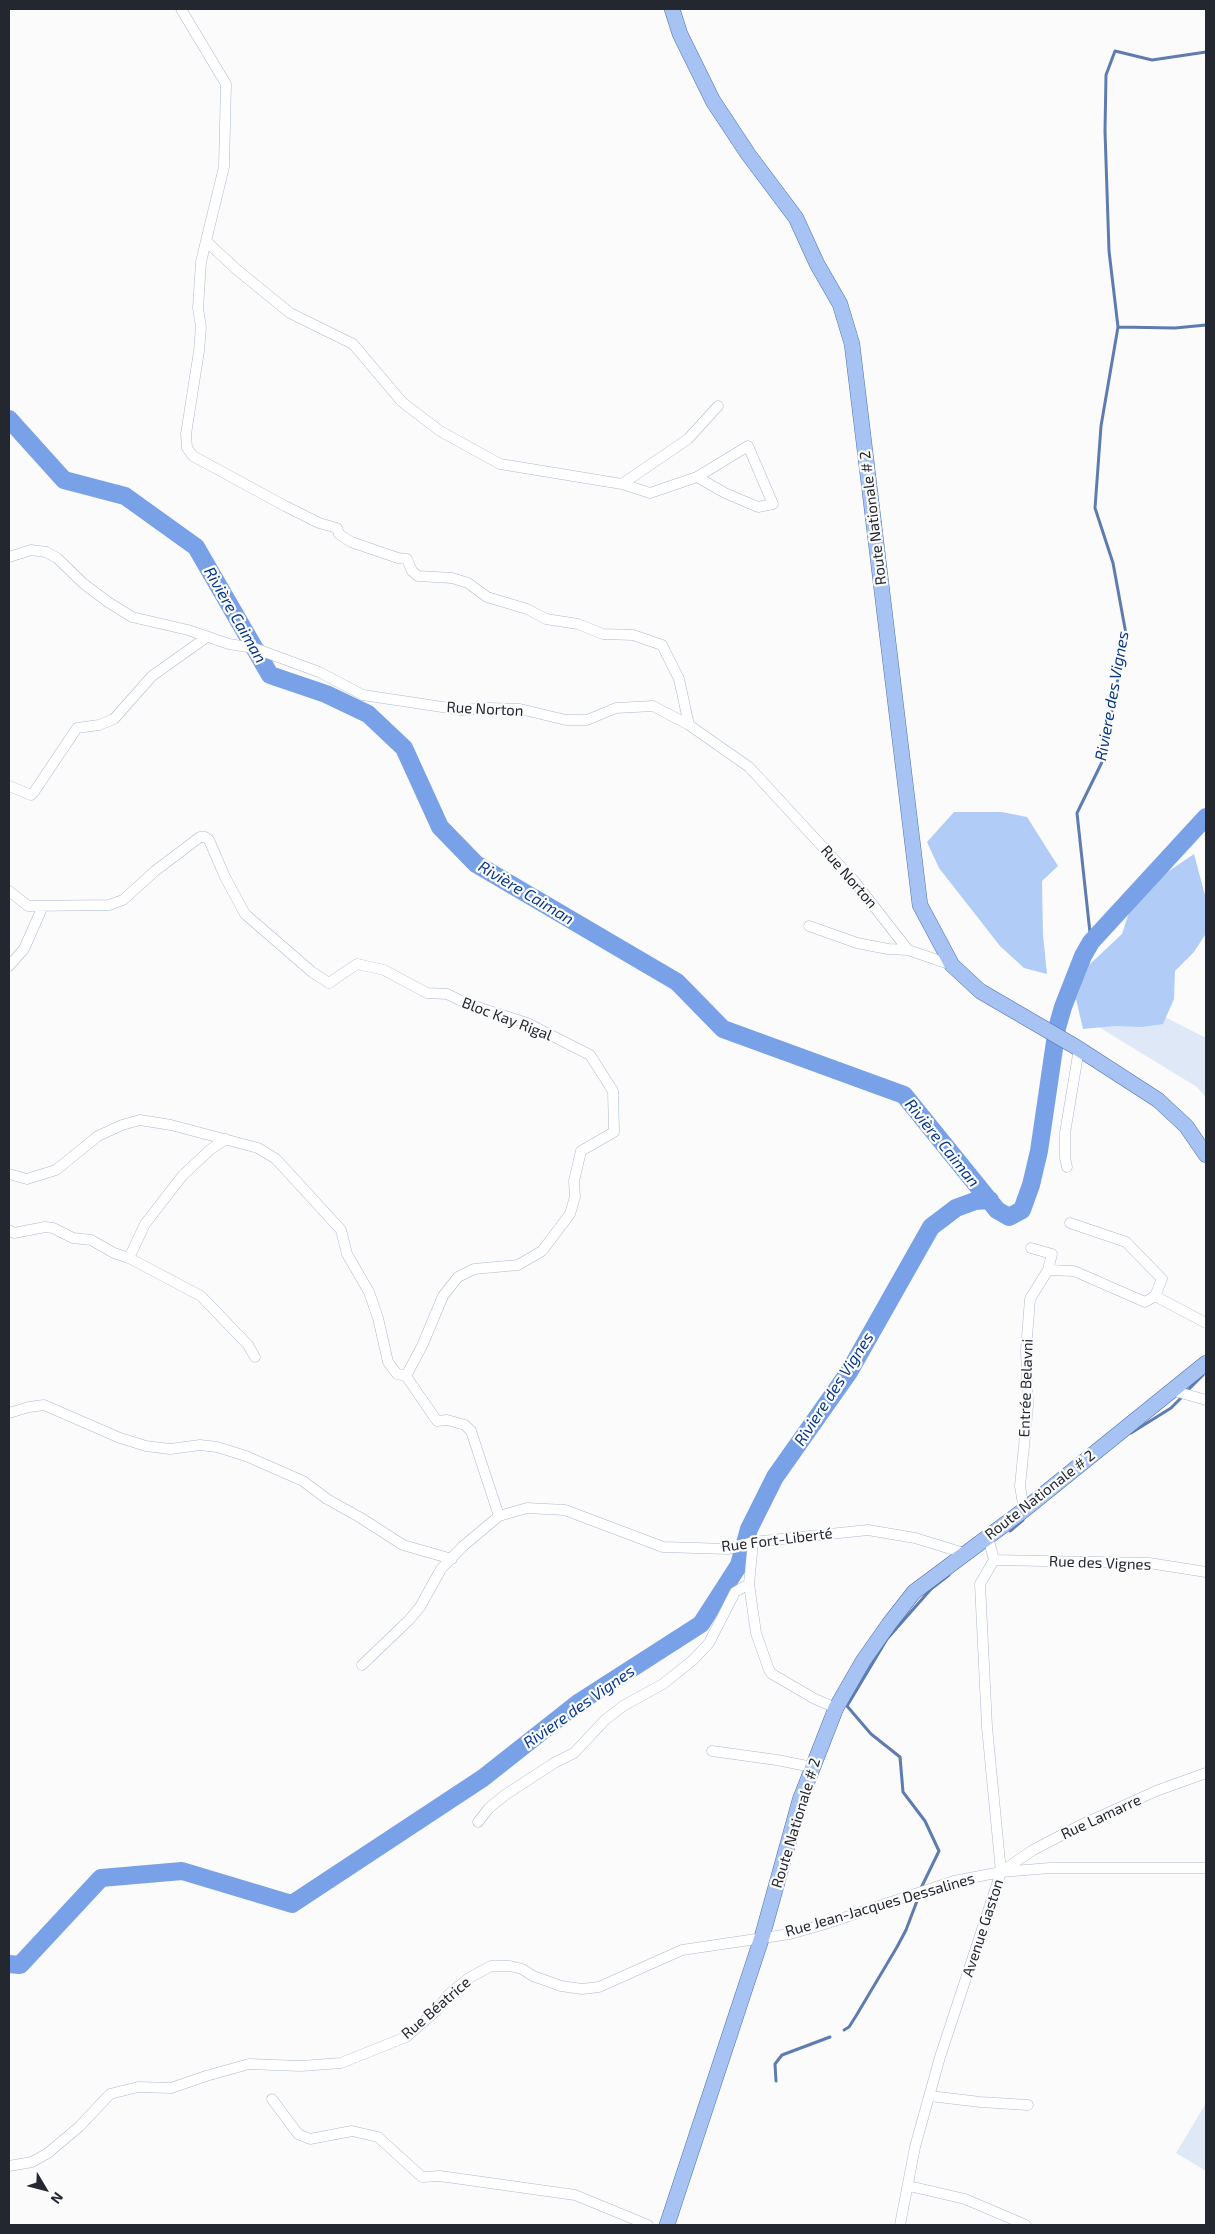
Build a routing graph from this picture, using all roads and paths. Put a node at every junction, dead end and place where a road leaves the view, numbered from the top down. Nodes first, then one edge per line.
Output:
1 (181, 9) edge
2 (672, 9) edge
3 (206, 241) junction
4 (718, 406) dead end
5 (697, 477) junction
6 (622, 484) junction
7 (9, 557) edge
8 (207, 637) junction
9 (688, 725) junction
10 (9, 786) edge
11 (9, 891) edge
12 (43, 906) junction
13 (808, 926) dead end
14 (908, 950) junction
15 (952, 965) junction
16 (9, 966) edge
17 (1078, 1048) junction
18 (226, 1139) junction
19 (1206, 1155) edge
20 (1068, 1167) dead end
21 (9, 1174) edge
22 (1070, 1223) dead end
23 (9, 1230) edge
24 (1031, 1248) dead end
25 (129, 1258) junction
26 (1048, 1270) junction
27 (1155, 1296) junction
28 (1206, 1323) edge
29 (255, 1357) dead end
30 (1206, 1363) edge
31 (406, 1376) junction
32 (1171, 1390) junction
33 (1202, 1400) edge
34 (9, 1414) edge
35 (1024, 1510) junction
36 (499, 1516) junction
37 (988, 1536) junction
38 (753, 1542) junction
39 (964, 1553) junction
40 (452, 1559) junction
41 (994, 1560) junction
42 (1206, 1572) edge
43 (749, 1584) junction
44 (362, 1665) dead end
45 (836, 1708) junction
46 (712, 1752) dead end
47 (812, 1767) junction
48 (1206, 1773) edge
49 (478, 1822) dead end
50 (1206, 1868) edge
51 (1001, 1872) junction
52 (762, 1938) junction
53 (930, 2096) junction
54 (272, 2099) dead end
55 (1028, 2105) dead end
56 (9, 2166) edge
57 (909, 2186) junction
58 (648, 2225) edge
59 (668, 2225) edge
60 (900, 2225) edge
61 (1026, 2225) edge

1 - 3 street
2 - 15 main road, Route Nationale # 2
3 - 6 street
3 - 9 street
4 - 6 street
5 - 5 street
5 - 6 street
7 - 8 street, Rue Norton
8 - 9 street, Rue Norton
8 - 10 street
9 - 14 street, Rue Norton
11 - 12 street
12 - 16 street
12 - 31 street, Bloc Kay Rigal
13 - 14 street
14 - 15 street
15 - 17 main road, Route Nationale # 2
17 - 19 main road
17 - 20 street
18 - 21 street
18 - 25 street
18 - 31 street
22 - 27 street
23 - 25 street
24 - 26 street
25 - 29 street
26 - 27 street
26 - 35 street, Entrée Belavni
27 - 28 street
30 - 32 main road, Route Nationale # 2
31 - 36 street
32 - 33 street
32 - 35 main road, Route Nationale # 2
34 - 40 street
35 - 37 main road, Route Nationale # 2
36 - 38 street, Rue Fort-Liberté
36 - 40 street, Rue Fort-Liberté
37 - 39 main road, Route Nationale # 2
37 - 41 street
38 - 39 street, Rue Fort-Liberté
38 - 43 street
39 - 45 main road, Route Nationale # 2
40 - 44 street, Rue Fort-Liberté
41 - 42 street, Rue des Vignes
41 - 51 street, Avenue Gaston
43 - 45 street
43 - 49 street
45 - 47 main road, Route Nationale # 2
46 - 47 street
47 - 52 main road, Route Nationale # 2
48 - 51 street, Rue Lamarre
50 - 51 street, Rue Jean-Jacques Dessalines
51 - 52 street, Rue Jean-Jacques Dessalines
51 - 53 street, Avenue Gaston
52 - 56 street, Rue Béatrice
52 - 59 main road, Route Nationale # 2
53 - 55 street
53 - 57 street, Avenue Gaston
54 - 58 street
57 - 60 street, Avenue Gaston
57 - 61 street

